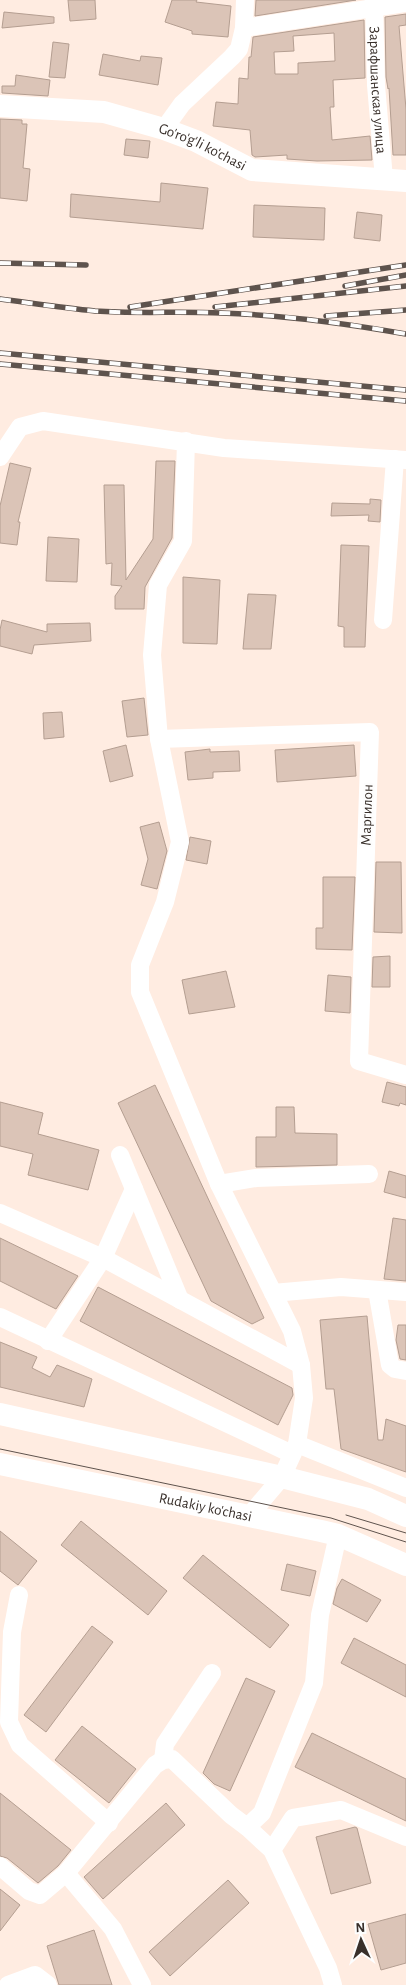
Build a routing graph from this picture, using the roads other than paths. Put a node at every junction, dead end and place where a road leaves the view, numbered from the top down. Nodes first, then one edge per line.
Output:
1 (245, 0) edge
2 (406, 3) edge
3 (374, 4) edge
4 (244, 28) junction
5 (0, 106) edge
6 (164, 129) junction
7 (395, 180) edge
8 (186, 441) junction
9 (0, 456) edge
10 (400, 460) edge
11 (383, 620) dead end
12 (159, 739) junction
13 (406, 1075) edge
14 (120, 1155) dead end
15 (368, 1174) dead end
16 (219, 1184) junction
17 (134, 1189) junction
18 (0, 1213) edge
19 (103, 1258) junction
20 (377, 1290) junction
21 (406, 1292) edge
22 (273, 1293) junction
23 (180, 1300) junction
24 (0, 1317) edge
25 (48, 1341) junction
26 (301, 1365) junction
27 (406, 1371) edge
28 (0, 1414) edge
29 (294, 1449) junction
30 (0, 1464) edge
31 (282, 1478) junction
32 (406, 1488) edge
33 (249, 1516) junction
34 (406, 1516) edge
35 (338, 1535) junction
36 (406, 1565) edge
37 (20, 1595) dead end
38 (6, 1634) edge
39 (212, 1673) dead end
40 (163, 1760) junction
41 (109, 1823) junction
42 (247, 1827) junction
43 (406, 1837) edge
44 (272, 1850) junction
45 (0, 1866) edge
46 (66, 1874) junction
47 (8, 1985) edge
48 (48, 1985) edge
49 (142, 1985) edge
50 (333, 1985) edge

1 - 4 street
2 - 3 street
3 - 4 street
3 - 7 street, Зарафшанская улица
4 - 6 street
5 - 6 main road, Go'ro'g'li ko'chasi
6 - 7 main road, Go'ro'g'li ko'chasi
8 - 9 street
8 - 10 street
8 - 12 street
10 - 11 street
12 - 13 street, Маргилон
12 - 16 street
14 - 17 street
15 - 16 street
16 - 22 street
17 - 19 street
17 - 23 street
18 - 19 street
19 - 23 street
19 - 25 street
20 - 21 street
20 - 22 street
20 - 27 street
22 - 26 street
23 - 26 street
24 - 25 street
25 - 29 street
26 - 29 street
28 - 31 main road
29 - 31 street
29 - 32 street
30 - 33 main road, Rudakiy ko'chasi
31 - 33 street
31 - 34 main road
33 - 35 main road, Rudakiy ko'chasi
35 - 36 main road, Rudakiy ko'chasi
35 - 42 street
37 - 38 street
38 - 41 street
39 - 40 street
40 - 41 street
40 - 42 street
41 - 46 street
42 - 44 street
43 - 44 street
44 - 50 street
45 - 46 street
46 - 49 street
47 - 48 street

